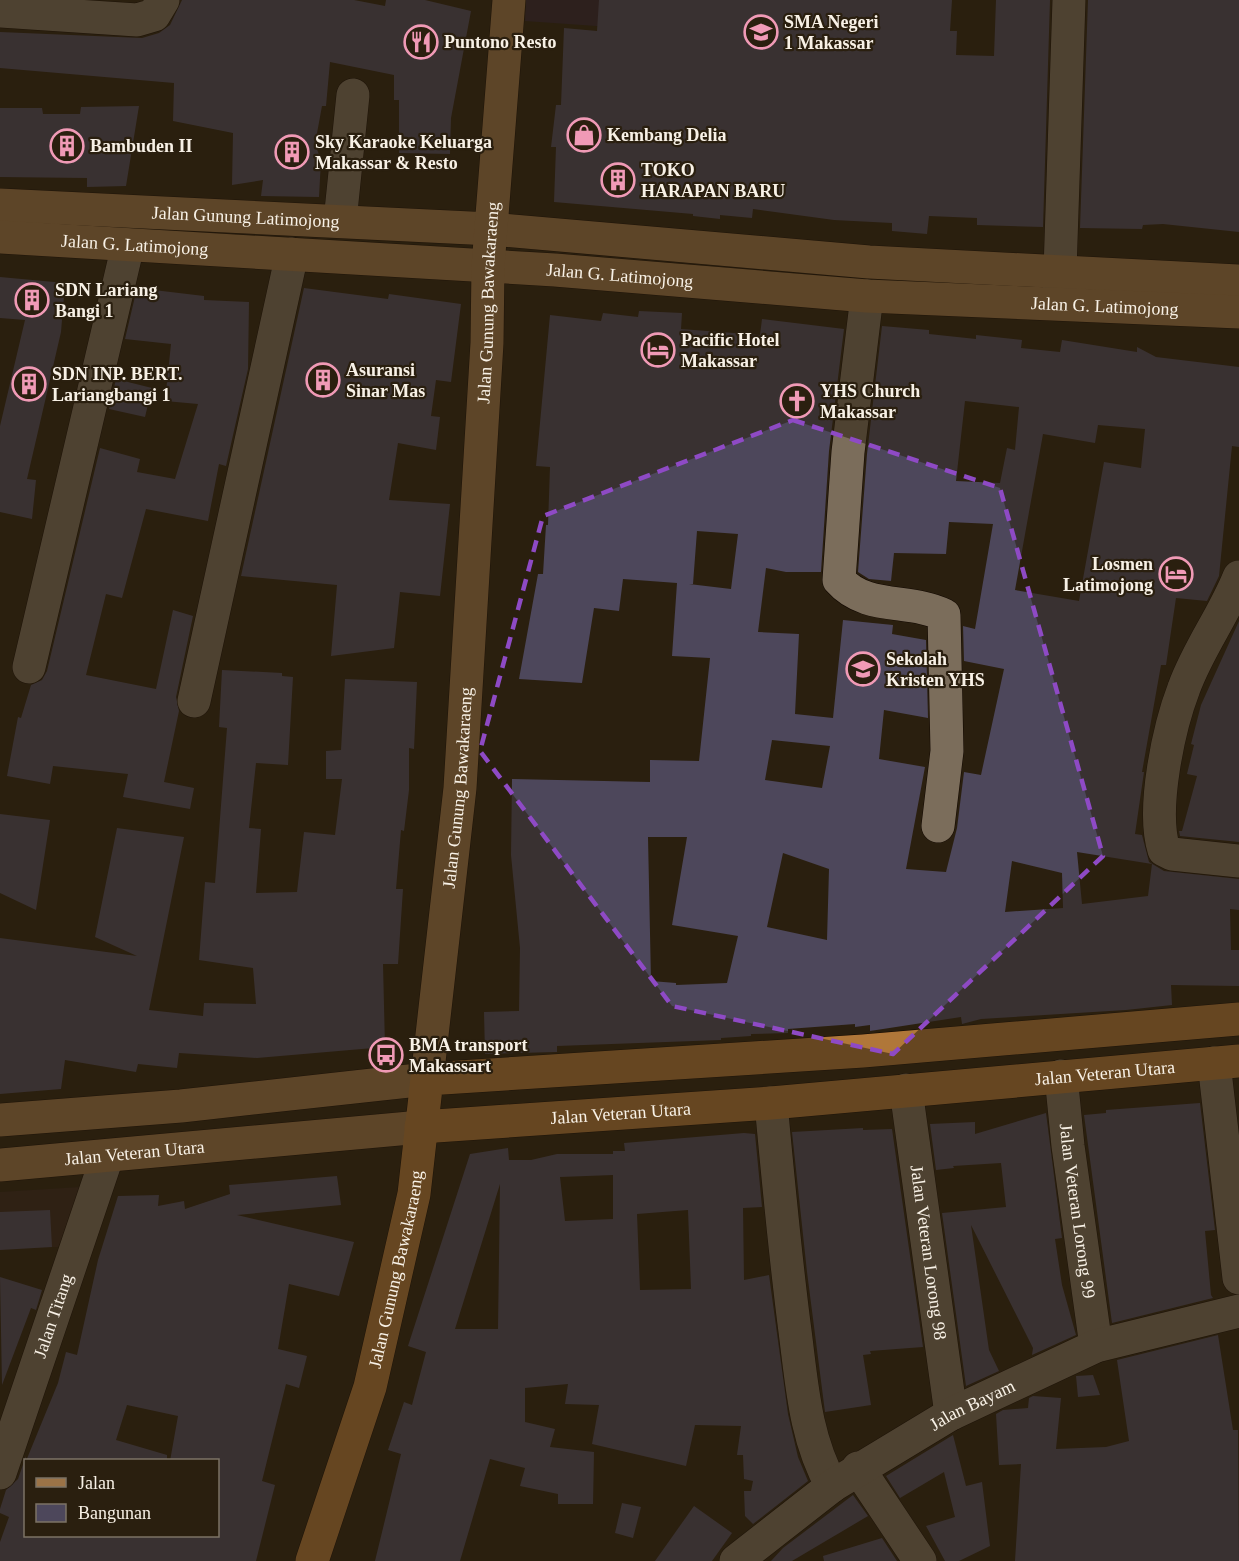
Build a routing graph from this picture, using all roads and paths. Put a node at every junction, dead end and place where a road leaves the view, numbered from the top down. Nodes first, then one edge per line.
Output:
1 (163, 0) edge
2 (509, 0) edge
3 (1068, 0) edge
4 (0, 11) edge
5 (353, 95) dead end
6 (0, 205) edge
7 (340, 221) junction
8 (491, 229) junction
9 (0, 237) edge
10 (128, 245) junction
11 (292, 254) junction
12 (488, 266) junction
13 (1060, 272) junction
14 (1239, 280) edge
15 (867, 296) junction
16 (1059, 305) junction
17 (1239, 312) edge
18 (1239, 577) edge
19 (29, 667) dead end
20 (194, 701) dead end
21 (938, 826) dead end
22 (1239, 861) edge
23 (1239, 1019) edge
24 (863, 1051) junction
25 (1227, 1062) edge
26 (1061, 1076) junction
27 (427, 1079) junction
28 (906, 1090) junction
29 (868, 1094) junction
30 (771, 1103) junction
31 (0, 1120) edge
32 (421, 1127) junction
33 (107, 1157) junction
34 (0, 1165) edge
35 (1239, 1278) edge
36 (1239, 1311) edge
37 (1096, 1346) junction
38 (951, 1414) junction
39 (0, 1473) edge
40 (845, 1477) junction
41 (747, 1551) edge
42 (312, 1561) edge
43 (920, 1561) edge

1 - 4 street
2 - 8 main road, Jalan Gunung Bawakaraeng
3 - 13 street
5 - 7 street
6 - 7 main road, Jalan Gunung Latimojong
7 - 8 main road, Jalan Gunung Latimojong
8 - 12 main road, Jalan Gunung Bawakaraeng
8 - 13 main road, Jalan G. Latimojong
9 - 10 main road, Jalan G. Latimojong
10 - 11 main road, Jalan G. Latimojong
10 - 19 street
11 - 12 main road, Jalan G. Latimojong
11 - 20 street
12 - 15 main road, Jalan G. Latimojong
12 - 27 main road, Jalan Gunung Bawakaraeng
13 - 14 main road, Jalan G. Latimojong
13 - 16 street
15 - 16 main road, Jalan G. Latimojong
15 - 21 street
16 - 17 main road, Jalan G. Latimojong
18 - 22 street
23 - 24 highway
24 - 27 highway
24 - 29 highway
25 - 26 highway, Jalan Veteran Utara
25 - 35 street
26 - 28 highway, Jalan Veteran Utara
26 - 37 street, Jalan Veteran Lorong 99
27 - 31 main road
27 - 32 highway, Jalan Gunung Bawakaraeng
28 - 29 highway, Jalan Veteran Utara
28 - 38 street, Jalan Veteran Lorong 98
29 - 30 highway, Jalan Veteran Utara
30 - 32 highway, Jalan Veteran Utara
30 - 40 street
32 - 33 main road, Jalan Veteran Utara
32 - 42 highway, Jalan Gunung Bawakaraeng
33 - 34 main road, Jalan Veteran Utara
33 - 39 street, Jalan Titang
36 - 37 street, Jalan Bayam
37 - 38 street, Jalan Bayam
38 - 40 street, Jalan Bayam
40 - 41 street, Jalan Bayam
40 - 43 street

